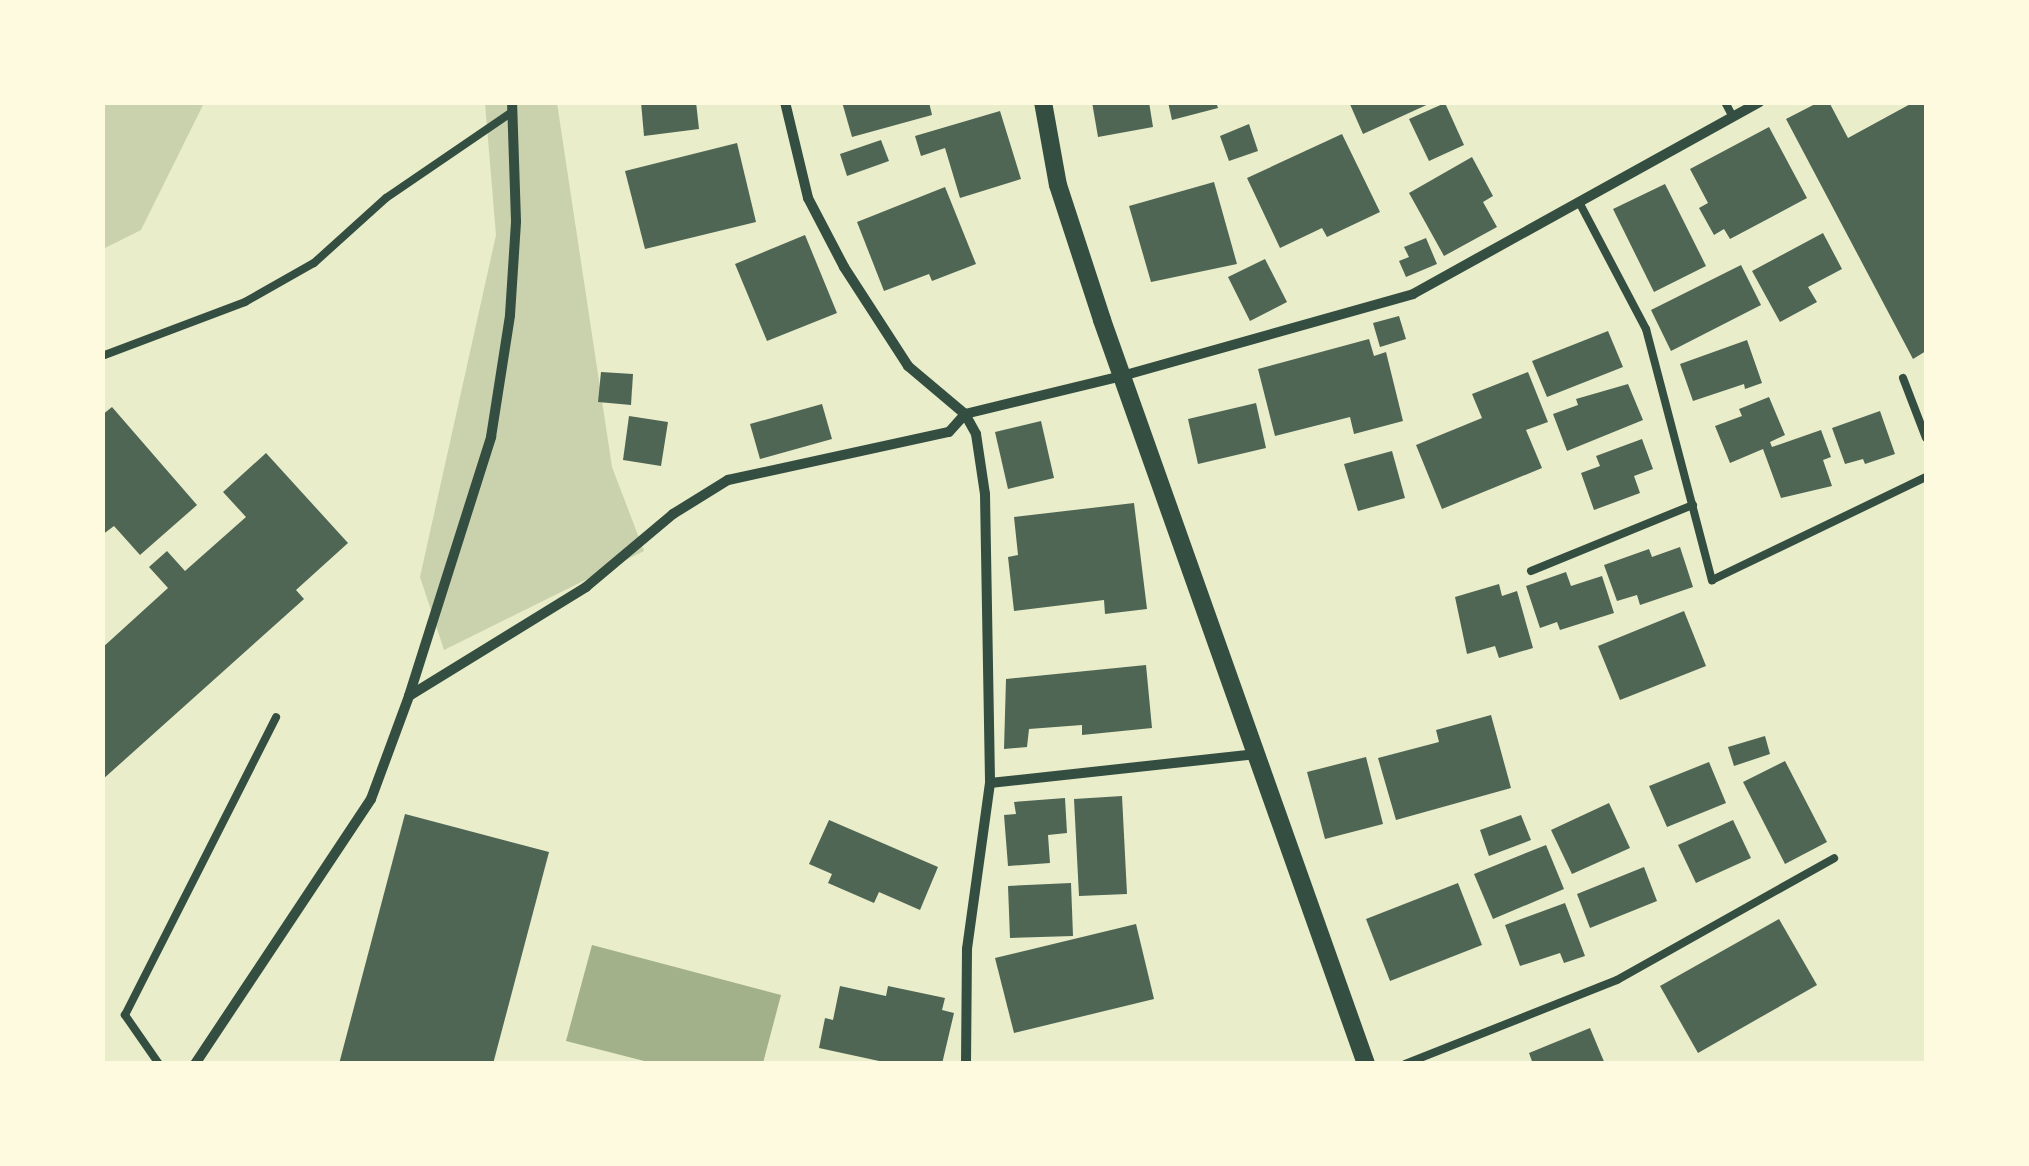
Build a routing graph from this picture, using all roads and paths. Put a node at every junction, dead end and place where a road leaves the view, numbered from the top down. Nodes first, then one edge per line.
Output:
1 (785, 102) edge
2 (1043, 102) edge
3 (1725, 102) edge
4 (1759, 102) edge
5 (512, 107) edge
6 (1733, 117) junction
7 (1578, 202) junction
8 (102, 356) edge
9 (1122, 376) junction
10 (1903, 378) dead end
11 (965, 414) junction
12 (1926, 438) edge
13 (1926, 477) edge
14 (1694, 506) junction
15 (1531, 571) dead end
16 (408, 696) junction
17 (276, 716) dead end
18 (1256, 754) junction
19 (990, 784) junction
20 (1834, 858) dead end
21 (159, 1064) edge
22 (195, 1064) edge
23 (966, 1064) edge
24 (1366, 1064) edge
25 (1404, 1064) edge

1 - 11 street
2 - 9 street
3 - 6 lane
4 - 6 street
5 - 8 lane
5 - 16 street
6 - 7 street
7 - 9 street
7 - 14 lane
9 - 11 street
9 - 18 street
10 - 12 lane
11 - 16 street
11 - 19 street
13 - 14 lane
14 - 15 lane
16 - 22 street
17 - 21 lane
18 - 19 street
18 - 24 street
19 - 23 street
20 - 25 lane

